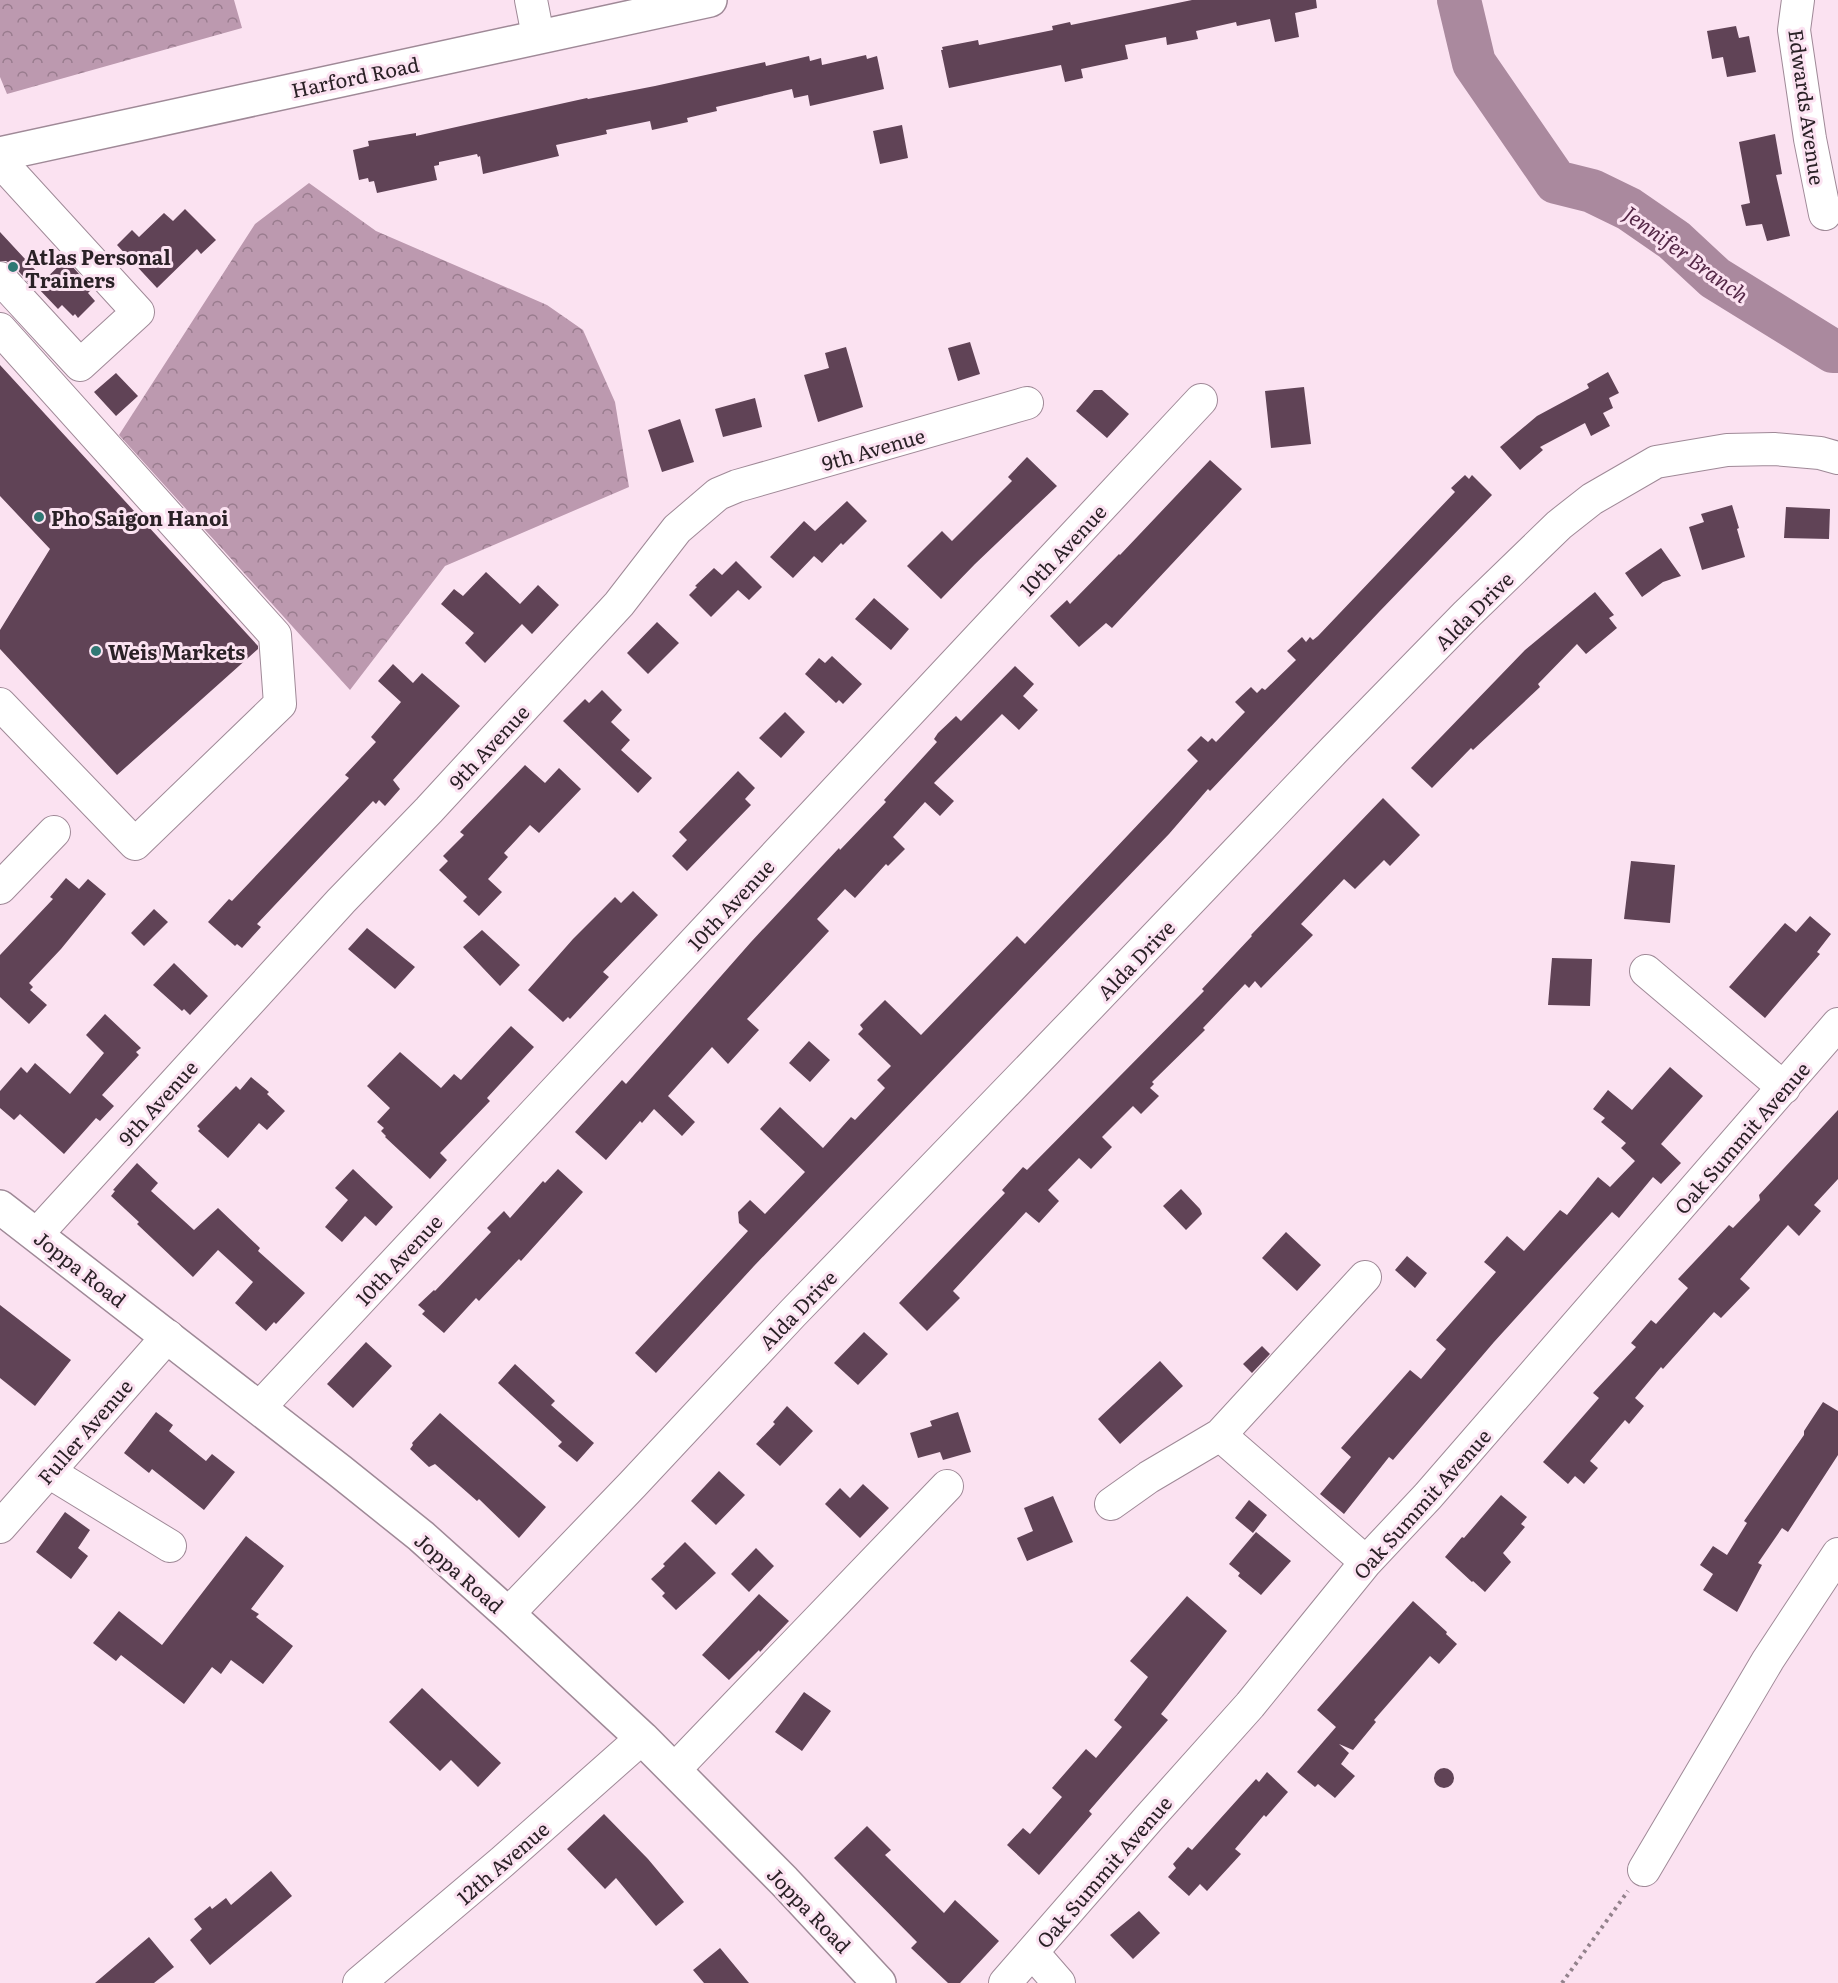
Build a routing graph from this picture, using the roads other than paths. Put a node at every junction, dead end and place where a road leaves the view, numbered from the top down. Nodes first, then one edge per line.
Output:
1 (531, 0) edge
2 (710, 0) edge
3 (1798, 0) edge
4 (538, 36) junction
5 (0, 154) edge
6 (0, 161) edge
7 (1825, 214) dead end
8 (0, 278) edge
9 (0, 329) edge
10 (1202, 400) dead end
11 (1027, 403) dead end
12 (1838, 458) edge
13 (0, 704) edge
14 (54, 832) dead end
15 (0, 888) edge
16 (1646, 971) dead end
17 (1838, 1024) edge
18 (1784, 1088) junction
19 (0, 1207) edge
20 (37, 1234) junction
21 (1365, 1277) dead end
22 (168, 1336) junction
23 (259, 1408) junction
24 (1220, 1435) junction
25 (50, 1472) junction
26 (947, 1486) dead end
27 (1111, 1504) dead end
28 (0, 1527) edge
29 (170, 1546) dead end
30 (1838, 1554) edge
31 (1366, 1562) junction
32 (508, 1614) junction
33 (642, 1738) junction
34 (674, 1770) junction
35 (1644, 1870) road end
36 (1032, 1952) junction
37 (359, 1983) edge
38 (879, 1983) edge
39 (1005, 1983) edge
40 (1059, 1983) edge

1 - 4 street
2 - 4 main road, Harford Road
3 - 7 street, Edwards Avenue
4 - 5 main road, Harford Road
6 - 8 street
9 - 13 street
10 - 23 street, 10th Avenue
11 - 20 street, 9th Avenue
12 - 32 street, Alda Drive
14 - 15 street
16 - 18 street
17 - 18 street, Oak Summit Avenue
18 - 31 street, Oak Summit Avenue
19 - 20 main road, Joppa Road
20 - 22 main road, Joppa Road
21 - 24 street
22 - 23 main road, Joppa Road
22 - 25 street, Fuller Avenue
23 - 32 main road, Joppa Road
24 - 27 street
24 - 31 street
25 - 28 street, Fuller Avenue
25 - 29 street
26 - 34 street
30 - 35 street
31 - 36 street, Oak Summit Avenue
32 - 33 main road, Joppa Road
33 - 34 main road, Joppa Road
33 - 37 street, 12th Avenue
34 - 38 main road, Joppa Road
36 - 39 street, Oak Summit Avenue
36 - 40 street

